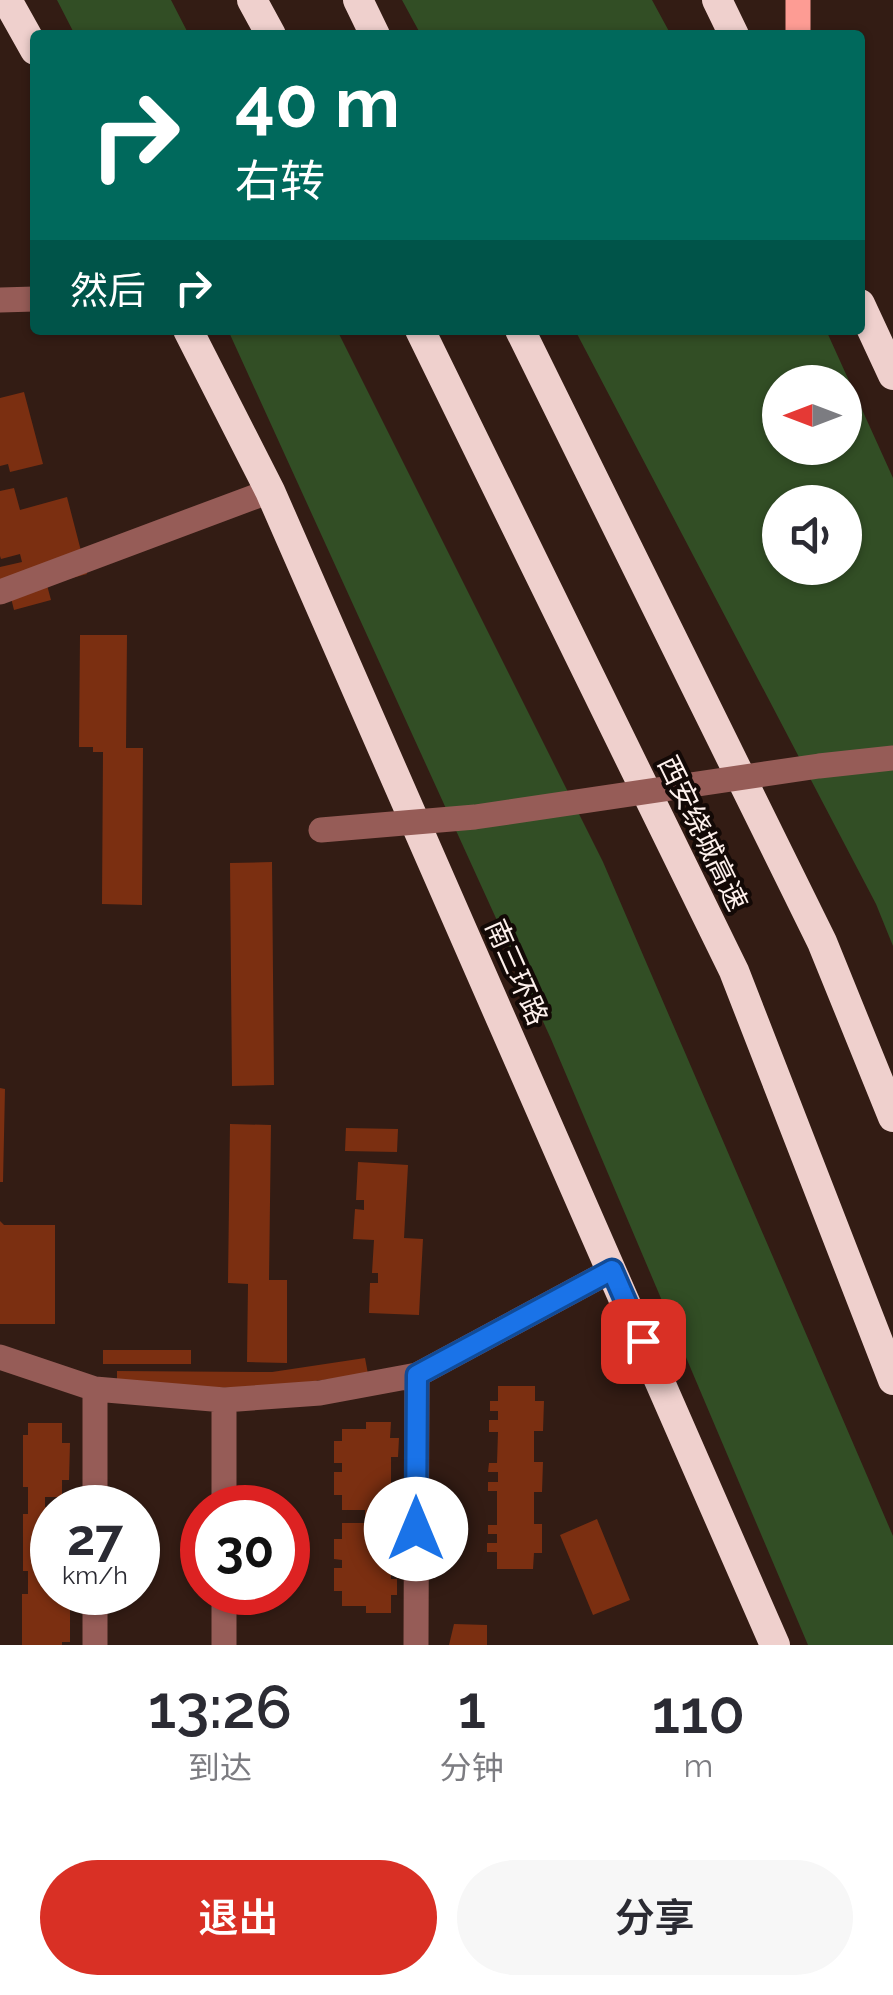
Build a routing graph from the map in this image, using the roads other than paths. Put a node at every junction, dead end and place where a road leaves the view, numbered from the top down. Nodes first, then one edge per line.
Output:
1 (7, 0) edge
2 (252, 0) edge
3 (358, 0) edge
4 (717, 0) edge
5 (798, 0) edge
6 (267, 30) edge
7 (373, 30) edge
8 (732, 30) edge
9 (798, 30) edge
10 (30, 41) edge
11 (30, 299) edge
12 (0, 300) edge
13 (865, 315) edge
14 (191, 335) edge
15 (422, 335) edge
16 (522, 335) edge
17 (893, 375) edge
18 (270, 491) junction
19 (0, 592) edge
20 (893, 758) edge
21 (321, 830) dead end
22 (893, 1117) edge
23 (612, 1270) junction
24 (0, 1358) edge
25 (417, 1375) junction
26 (893, 1380) edge
27 (95, 1389) junction
28 (224, 1400) junction
29 (95, 1485) edge
30 (224, 1485) edge
31 (96, 1615) edge
32 (224, 1615) edge
33 (96, 1645) edge
34 (224, 1645) edge
35 (416, 1645) edge
36 (776, 1645) edge

1 - 10 highway
2 - 6 highway
3 - 7 highway
4 - 8 highway
5 - 9 main road
11 - 12 street
13 - 17 highway
14 - 18 highway, 南三环路
15 - 26 highway, 西安绕城高速
16 - 22 highway, 西安绕城高速
18 - 19 street
18 - 23 highway, 南三环路
20 - 21 street, bridge
23 - 25 street
23 - 36 highway, 南三环路
24 - 27 street
25 - 28 street
25 - 35 street
27 - 28 street
27 - 29 street
28 - 30 street
31 - 33 street
32 - 34 street

